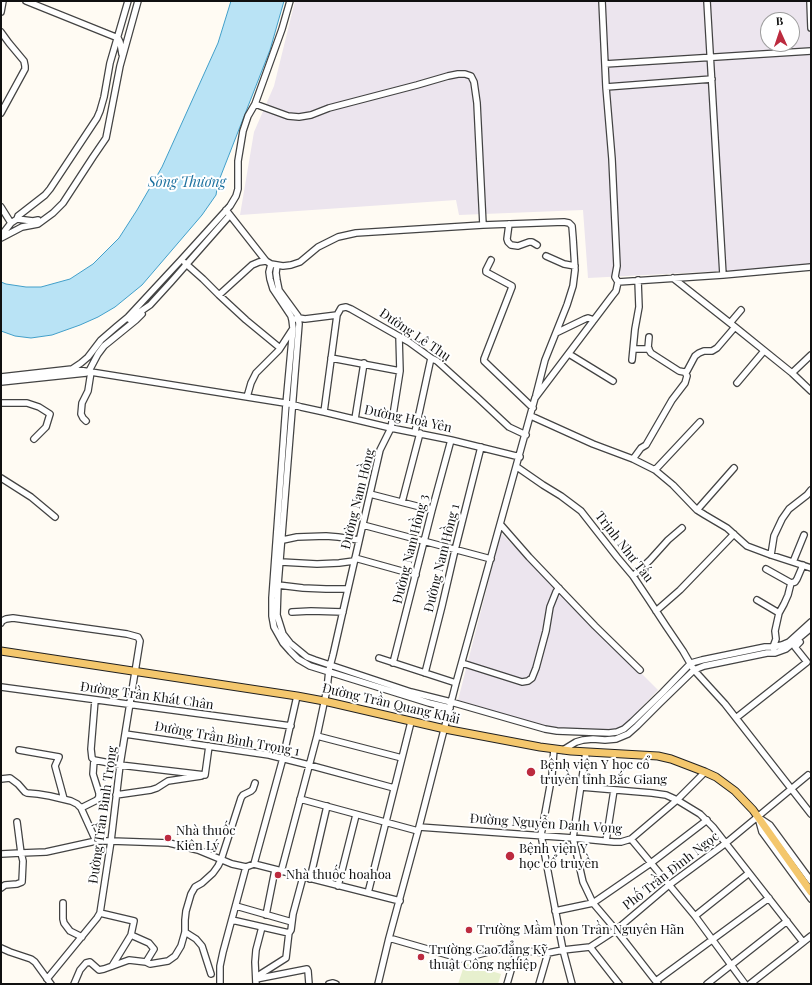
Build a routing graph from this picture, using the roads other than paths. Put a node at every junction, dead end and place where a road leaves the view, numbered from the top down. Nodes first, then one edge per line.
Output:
1 (3, 1) edge
2 (26, 1) edge
3 (128, 1) edge
4 (138, 1) edge
5 (290, 1) edge
6 (602, 1) edge
7 (707, 1) edge
8 (810, 1) edge
9 (1, 12) edge
10 (811, 28) edge
11 (1, 34) edge
12 (118, 38) junction
13 (811, 51) edge
14 (122, 57) junction
15 (711, 58) junction
16 (605, 64) junction
17 (712, 80) junction
18 (606, 87) junction
19 (255, 104) junction
20 (1, 113) edge
21 (1, 207) edge
22 (226, 210) junction
23 (230, 215) junction
24 (46, 218) junction
25 (17, 219) junction
26 (11, 223) junction
27 (509, 224) junction
28 (483, 225) junction
29 (1, 234) edge
30 (1, 238) edge
31 (537, 245) dead end
32 (546, 256) dead end
33 (491, 260) dead end
34 (184, 262) junction
35 (272, 264) junction
36 (575, 266) junction
37 (811, 267) edge
38 (722, 275) junction
39 (673, 278) junction
40 (617, 280) junction
41 (638, 280) junction
42 (219, 295) junction
43 (150, 305) junction
44 (741, 310) dead end
45 (337, 315) junction
46 (296, 319) junction
47 (594, 320) junction
48 (122, 322) junction
49 (733, 325) junction
50 (293, 328) junction
51 (556, 333) junction
52 (399, 336) junction
53 (649, 337) dead end
54 (280, 348) junction
55 (633, 349) junction
56 (649, 349) junction
57 (764, 351) junction
58 (569, 354) junction
59 (811, 355) edge
60 (331, 358) junction
61 (431, 358) junction
62 (632, 360) dead end
63 (364, 363) junction
64 (72, 369) junction
65 (400, 370) junction
66 (90, 372) junction
67 (685, 372) junction
68 (792, 374) junction
69 (1, 377) edge
70 (613, 381) dead end
71 (1, 382) edge
72 (737, 383) dead end
73 (811, 391) edge
74 (246, 398) junction
75 (535, 398) junction
76 (1, 403) edge
77 (289, 404) junction
78 (533, 408) junction
79 (324, 412) junction
80 (531, 416) junction
81 (355, 419) junction
82 (86, 421) dead end
83 (700, 422) dead end
84 (391, 428) junction
85 (418, 433) junction
86 (526, 436) junction
87 (34, 439) dead end
88 (452, 440) junction
89 (481, 447) junction
90 (520, 457) junction
91 (633, 459) junction
92 (517, 467) junction
93 (734, 468) dead end
94 (655, 470) junction
95 (1, 478) edge
96 (811, 490) edge
97 (370, 494) junction
98 (402, 502) junction
99 (432, 510) junction
100 (697, 510) junction
101 (55, 517) dead end
102 (363, 525) junction
103 (501, 525) junction
104 (682, 528) dead end
105 (734, 534) junction
106 (804, 535) dead end
107 (283, 540) junction
108 (359, 540) junction
109 (424, 542) junction
110 (455, 550) junction
111 (770, 555) junction
112 (491, 559) junction
113 (355, 560) junction
114 (281, 562) junction
115 (793, 562) junction
116 (803, 565) junction
117 (811, 568) edge
118 (766, 569) dead end
119 (416, 575) junction
120 (633, 576) junction
121 (791, 583) junction
122 (278, 585) junction
123 (559, 588) junction
124 (348, 589) junction
125 (757, 600) dead end
126 (656, 611) junction
127 (292, 612) dead end
128 (343, 612) junction
129 (779, 613) junction
130 (811, 622) edge
131 (1, 623) edge
132 (811, 628) edge
133 (811, 633) edge
134 (774, 650) junction
135 (1, 651) edge
136 (378, 658) dead end
137 (305, 660) junction
138 (393, 663) junction
139 (462, 663) junction
140 (690, 664) junction
141 (329, 668) junction
142 (640, 670) dead end
143 (694, 670) junction
144 (134, 672) junction
145 (425, 674) junction
146 (456, 683) junction
147 (1, 687) edge
148 (297, 696) junction
149 (95, 700) junction
150 (324, 701) junction
151 (130, 704) junction
152 (450, 705) junction
153 (736, 718) junction
154 (411, 722) junction
155 (291, 726) junction
156 (445, 729) junction
157 (125, 734) junction
158 (316, 736) junction
159 (209, 746) junction
160 (554, 749) junction
161 (19, 750) dead end
162 (563, 750) junction
163 (586, 752) junction
164 (283, 758) junction
165 (402, 758) junction
166 (94, 760) junction
167 (120, 765) junction
168 (309, 765) junction
169 (705, 772) junction
170 (205, 775) junction
171 (808, 775) dead end
172 (1, 780) edge
173 (255, 783) dead end
174 (581, 787) junction
175 (394, 788) junction
176 (792, 789) junction
177 (614, 790) junction
178 (116, 795) junction
179 (64, 799) junction
180 (300, 799) junction
181 (677, 800) junction
182 (327, 806) junction
183 (81, 808) junction
184 (811, 814) edge
185 (356, 815) junction
186 (757, 817) junction
187 (707, 820) junction
188 (18, 822) dead end
189 (385, 822) junction
190 (419, 829) junction
191 (541, 835) junction
192 (573, 838) junction
193 (631, 839) junction
194 (96, 841) junction
195 (111, 841) junction
196 (606, 841) junction
197 (726, 842) junction
198 (21, 853) junction
199 (1, 854) edge
200 (221, 860) junction
201 (651, 863) junction
202 (254, 864) junction
203 (246, 866) junction
204 (278, 871) junction
205 (749, 873) junction
206 (303, 877) junction
207 (310, 879) junction
208 (808, 882) edge
209 (669, 885) junction
210 (338, 886) junction
211 (1, 888) edge
212 (811, 892) edge
213 (368, 893) junction
214 (769, 898) junction
215 (811, 898) edge
216 (400, 901) junction
217 (62, 902) dead end
218 (593, 904) junction
219 (236, 906) junction
220 (556, 911) junction
221 (100, 913) junction
222 (266, 915) junction
223 (695, 916) junction
224 (232, 920) junction
225 (787, 921) junction
226 (292, 922) junction
227 (262, 927) junction
228 (616, 930) junction
229 (185, 932) junction
230 (289, 932) junction
231 (131, 935) junction
232 (811, 936) edge
233 (82, 937) junction
234 (389, 938) junction
235 (713, 940) junction
236 (803, 942) junction
237 (590, 947) junction
238 (1, 948) edge
239 (563, 950) junction
240 (516, 953) junction
241 (548, 953) junction
242 (146, 962) junction
243 (731, 965) junction
244 (112, 966) junction
245 (211, 974) dead end
246 (256, 980) edge
247 (49, 981) edge
248 (540, 983) edge
249 (657, 983) edge
250 (74, 984) edge
251 (220, 984) edge
252 (309, 984) edge
253 (378, 984) edge
254 (507, 984) edge
255 (572, 984) edge
256 (618, 984) edge
257 (707, 984) edge
258 (745, 984) edge
259 (750, 984) edge

1 - 9 street
2 - 12 street
3 - 12 street
4 - 14 street
5 - 19 street
6 - 16 street
7 - 15 street
8 - 10 street
11 - 20 street
12 - 14 street
12 - 25 street
13 - 15 street
14 - 24 street
15 - 16 street
15 - 17 street
16 - 18 street
17 - 18 street
17 - 38 street
18 - 40 street
19 - 22 street
19 - 28 street
21 - 26 street
22 - 23 street
22 - 34 street
23 - 34 street
23 - 35 street
24 - 25 street
24 - 30 street
25 - 26 street
26 - 29 street
27 - 28 street
27 - 31 street
27 - 36 street
28 - 35 street
32 - 36 street
33 - 78 street
34 - 42 street
34 - 43 street
34 - 48 street
35 - 42 street
35 - 46 street
36 - 51 street
37 - 38 street
38 - 39 street
39 - 41 street
39 - 49 street
40 - 41 street
40 - 47 street
41 - 55 street
42 - 54 street
43 - 48 street
43 - 66 street
44 - 49 street
45 - 46 street, Đường Lê Thụ
45 - 52 street, Đường Lê Thụ
45 - 60 street
46 - 50 street
46 - 77 street
47 - 51 street
47 - 58 street
48 - 64 street
49 - 57 street
49 - 67 street
50 - 54 street
50 - 77 street
51 - 75 street
52 - 61 street, Đường Lê Thụ
52 - 65 street, Đường Nam Hồng
53 - 56 street
54 - 74 street
55 - 56 street
55 - 62 street
56 - 67 street
57 - 68 street
57 - 72 street
58 - 70 street
58 - 75 street
59 - 68 street
60 - 63 street
60 - 79 street
61 - 85 street
61 - 86 street, Đường Lê Thụ
63 - 65 street
63 - 81 street
64 - 66 street, Đường Hoà Yên
64 - 69 street, Đường Hoà Yên
65 - 84 street, Đường Nam Hồng
66 - 71 street
66 - 74 street, Đường Hoà Yên
66 - 82 street
67 - 91 street
68 - 73 street
74 - 77 street, Đường Hoà Yên
75 - 78 street
76 - 87 street
77 - 79 street, Đường Hoà Yên
77 - 107 street
77 - 137 street
78 - 80 street
79 - 81 street, Đường Hoà Yên
80 - 86 street
80 - 91 street
81 - 84 street, Đường Hoà Yên
83 - 94 street
84 - 85 street, Đường Hoà Yên
84 - 97 street, Đường Nam Hồng
85 - 88 street, Đường Hoà Yên
85 - 98 street
86 - 90 street
88 - 89 street, Đường Hoà Yên
88 - 99 street, Đường Nam Hồng 3
89 - 90 street, Đường Hoà Yên
89 - 110 street, Đường Nam Hồng 1
90 - 92 street
91 - 94 street
92 - 103 street
92 - 120 street, Trịnh Như Tấu
93 - 100 street
94 - 100 street
95 - 101 street
96 - 111 street
97 - 98 street
97 - 102 street, Đường Nam Hồng
98 - 99 street
99 - 109 street, Đường Nam Hồng 3
100 - 105 street
102 - 108 street, Đường Nam Hồng
102 - 109 street
103 - 112 street
103 - 123 street
104 - 120 street
105 - 111 street
105 - 126 street
106 - 115 street
107 - 108 street
107 - 114 street
108 - 113 street, Đường Nam Hồng
109 - 110 street
109 - 119 street, Đường Nam Hồng 3
110 - 112 street
110 - 145 street, Đường Nam Hồng 1
111 - 115 street
112 - 139 street
113 - 114 street
113 - 119 street
113 - 124 street, Đường Nam Hồng
114 - 122 street
115 - 116 street
116 - 117 street
116 - 121 street
118 - 121 street
119 - 138 street, Đường Nam Hồng 3
120 - 126 street, Trịnh Như Tấu
121 - 129 street
122 - 124 street
122 - 137 street
123 - 139 street
123 - 142 street
124 - 128 street, Đường Nam Hồng
125 - 129 street
126 - 140 street, Trịnh Như Tấu
127 - 128 street
128 - 141 street, Đường Nam Hồng
129 - 134 street
130 - 134 street
131 - 144 street, Đường Trần Bình Trọng
132 - 134 street
133 - 153 street
134 - 140 street
134 - 143 street
135 - 144 main road, Đường Trần Quang Khải
136 - 138 street
137 - 141 street
138 - 145 street
139 - 146 street
140 - 143 street, Trịnh Như Tấu
140 - 152 street
141 - 150 street, Đường Nam Hồng
141 - 152 street
143 - 153 street, Trịnh Như Tấu
143 - 162 street
144 - 148 main road, Đường Trần Quang Khải
144 - 151 street, Đường Trần Bình Trọng
145 - 146 street
146 - 152 street
147 - 149 street, Đường Trần Khát Chân
148 - 150 main road, Đường Trần Quang Khải
148 - 155 street
149 - 151 street, Đường Trần Khát Chân
149 - 166 street
150 - 154 main road, Đường Trần Quang Khải
150 - 158 street, Đường Nam Hồng
151 - 155 street, Đường Trần Khát Chân
151 - 157 street, Đường Trần Bình Trọng
152 - 156 street
153 - 176 street, Trịnh Như Tấu
154 - 156 main road, Đường Trần Quang Khải
154 - 165 street
155 - 164 street
156 - 160 main road, Đường Trần Quang Khải
156 - 190 street
157 - 159 street, Đường Trần Bình Trọng 1
157 - 167 street, Đường Trần Bình Trọng
158 - 165 street
158 - 168 street, Đường Nam Hồng
159 - 164 street, Đường Trần Bình Trọng 1
159 - 170 street
160 - 162 main road, Đường Trần Quang Khải
160 - 191 street
161 - 179 street
162 - 163 main road, Đường Trần Quang Khải
163 - 169 main road, Đường Trần Quang Khải
163 - 174 street
164 - 168 street, Đường Trần Bình Trọng 1
164 - 202 street
165 - 175 street
166 - 167 street
166 - 183 street
167 - 170 street
167 - 178 street, Đường Trần Bình Trọng
168 - 175 street, Đường Trần Bình Trọng 1
168 - 180 street, Đường Nam Hồng
169 - 181 street
169 - 186 main road, Đường Trần Quang Khải
170 - 178 street
171 - 176 street, Phố Trần Đình Ngọc
172 - 179 street
173 - 200 street
174 - 177 street
174 - 192 street
175 - 189 street
176 - 184 street, Trịnh Như Tấu
176 - 186 street, Phố Trần Đình Ngọc
177 - 181 street
177 - 196 street
178 - 195 street, Đường Trần Bình Trọng
179 - 183 street
180 - 182 street, Đường Nguyễn Danh Vọng
180 - 204 street, Đường Nam Hồng
181 - 187 street
181 - 193 street
182 - 185 street, Đường Nguyễn Danh Vọng
182 - 207 street
183 - 194 street
185 - 189 street, Đường Nguyễn Danh Vọng
185 - 210 street
186 - 197 street, Phố Trần Đình Ngọc
186 - 208 main road
186 - 215 street, Đường Trần Quang Khải
187 - 197 street
187 - 201 street
188 - 198 street
189 - 190 street, Đường Nguyễn Danh Vọng
189 - 213 street
190 - 191 street, Đường Nguyễn Danh Vọng
190 - 216 street
191 - 192 street, Đường Nguyễn Danh Vọng
191 - 220 street
192 - 196 street, Đường Nguyễn Danh Vọng
192 - 218 street
193 - 196 street, Đường Nguyễn Danh Vọng
193 - 201 street, Đường Nguyễn Danh Vọng
194 - 195 street
194 - 198 street
195 - 200 street
195 - 221 street, Đường Trần Bình Trọng
197 - 205 street
197 - 209 street, Phố Trần Đình Ngọc
198 - 199 street
198 - 211 street
200 - 203 street
200 - 229 street
201 - 209 street, Đường Nguyễn Danh Vọng
201 - 218 street
202 - 203 street
202 - 204 street
203 - 219 street
204 - 206 street
204 - 222 street, Đường Nam Hồng
205 - 214 street
205 - 223 street
206 - 207 street
206 - 226 street
207 - 210 street
208 - 212 main road
209 - 223 street, Đường Nguyễn Danh Vọng
209 - 228 street, Phố Trần Đình Ngọc
210 - 213 street
213 - 216 street
214 - 225 street
214 - 235 street
216 - 234 street
217 - 233 street
218 - 220 street
218 - 228 street
219 - 222 street
219 - 224 street
220 - 239 street
221 - 231 street
221 - 233 street, Đường Trần Bình Trọng
222 - 226 street
223 - 235 street, Đường Nguyễn Danh Vọng
224 - 227 street
224 - 251 street
225 - 236 street
225 - 243 street
226 - 230 street
227 - 230 street
227 - 246 street
228 - 237 street, Phố Trần Đình Ngọc
228 - 249 street
229 - 242 street
229 - 245 street
230 - 246 street
231 - 242 street
231 - 244 street
232 - 236 street
233 - 247 street, Đường Trần Bình Trọng
234 - 240 street, Phố Trần Đình Ngọc
234 - 253 street
235 - 243 street, Đường Nguyễn Danh Vọng
235 - 249 street
236 - 259 street
237 - 239 street, Phố Trần Đình Ngọc
237 - 256 street
238 - 247 street
239 - 241 street, Phố Trần Đình Ngọc
239 - 255 street
240 - 241 street, Phố Trần Đình Ngọc
240 - 254 street
241 - 248 street
242 - 244 street
243 - 257 street
243 - 258 street, Đường Nguyễn Danh Vọng
244 - 250 street
246 - 252 street

